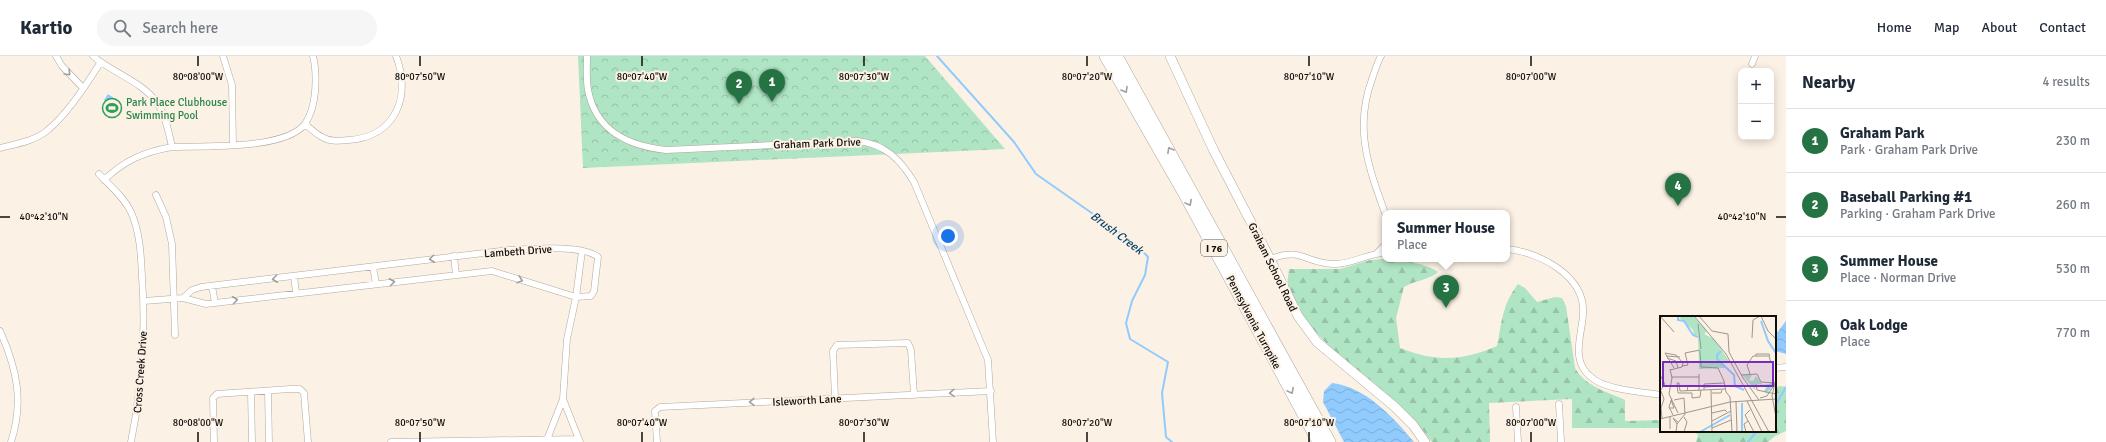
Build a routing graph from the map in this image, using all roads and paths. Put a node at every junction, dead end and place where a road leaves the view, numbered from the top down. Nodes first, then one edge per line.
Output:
1 (56, 56) edge
2 (93, 56) edge
3 (223, 56) edge
4 (313, 56) edge
5 (396, 56) edge
6 (587, 56) edge
7 (1105, 56) edge
8 (1117, 56) edge
9 (1170, 56) edge
10 (1382, 56) edge
11 (1755, 56) edge
12 (100, 63) junction
13 (1752, 64) dead end
14 (83, 88) junction
15 (304, 124) junction
16 (233, 145) junction
17 (172, 146) junction
18 (0, 148) edge
19 (99, 174) dead end
20 (104, 180) junction
21 (156, 195) dead end
22 (1384, 210) edge
23 (1382, 248) edge
24 (1510, 250) edge
25 (582, 251) junction
26 (1378, 253) junction
27 (1382, 253) edge
28 (454, 256) junction
29 (1270, 259) junction
30 (373, 267) junction
31 (456, 275) junction
32 (294, 276) junction
33 (376, 284) junction
34 (212, 286) junction
35 (296, 293) junction
36 (576, 297) junction
37 (183, 298) junction
38 (174, 299) junction
39 (144, 301) junction
40 (215, 303) junction
41 (0, 331) edge
42 (175, 335) dead end
43 (1786, 366) edge
44 (1776, 368) edge
45 (268, 391) junction
46 (251, 392) junction
47 (991, 392) junction
48 (914, 394) junction
49 (1660, 395) edge
50 (835, 398) junction
51 (563, 399) junction
52 (1559, 404) dead end
53 (1516, 407) dead end
54 (546, 440) edge
55 (579, 440) edge
56 (11, 442) edge
57 (132, 442) edge
58 (214, 442) edge
59 (252, 442) edge
60 (269, 442) edge
61 (308, 442) edge
62 (391, 442) edge
63 (657, 442) edge
64 (993, 442) edge
65 (1318, 442) edge
66 (1330, 442) edge
67 (1425, 442) edge
68 (1518, 442) edge
69 (1561, 442) edge

1 -> 14 street
2 - 12 street
3 - 16 street
4 - 15 street
5 - 15 street
6 - 47 street, Graham Park Drive
7 -> 65 highway, Pennsylvania Turnpike / I 76
66 -> 8 highway, Pennsylvania Turnpike / I 76
9 - 29 street, Graham School Road
10 - 22 street
11 - 13 street
12 - 14 street
12 - 17 street
14 - 18 street
15 - 16 street
16 - 17 street
17 - 20 street
19 - 20 street, Cross Creek Drive
20 - 39 street, Cross Creek Drive
21 - 38 street
23 - 26 street
24 - 49 street
25 - 28 street, Lambeth Drive
25 - 36 street
25 - 36 street, Lambeth Drive
26 - 27 street
26 - 29 street
28 -> 30 street, Lambeth Drive
28 - 31 street
29 - 67 street, Graham School Road
30 - 32 street, Lambeth Drive
30 - 33 street
33 -> 31 street, Lambeth Drive
31 -> 36 street, Lambeth Drive
32 -> 34 street, Lambeth Drive
32 - 35 street
33 - 35 street, Lambeth Drive
34 - 37 street, Lambeth Drive
34 - 40 street
40 -> 35 street, Lambeth Drive
36 - 51 street
37 - 38 street
37 - 40 street, Lambeth Drive
38 - 39 street
38 - 42 street
39 - 57 street, Cross Creek Drive
41 - 56 street
43 - 44 street
45 - 46 street
45 - 60 street
45 - 61 street
46 - 58 street
46 - 59 street
47 -> 48 street, Isleworth Lane
47 - 64 street, Graham Park Drive
48 - 50 street, Isleworth Lane
48 - 50 street
50 -> 63 street, Isleworth Lane
51 - 54 street
51 - 55 street
52 - 69 street
53 - 68 street
54 - 55 street
54 - 62 street

